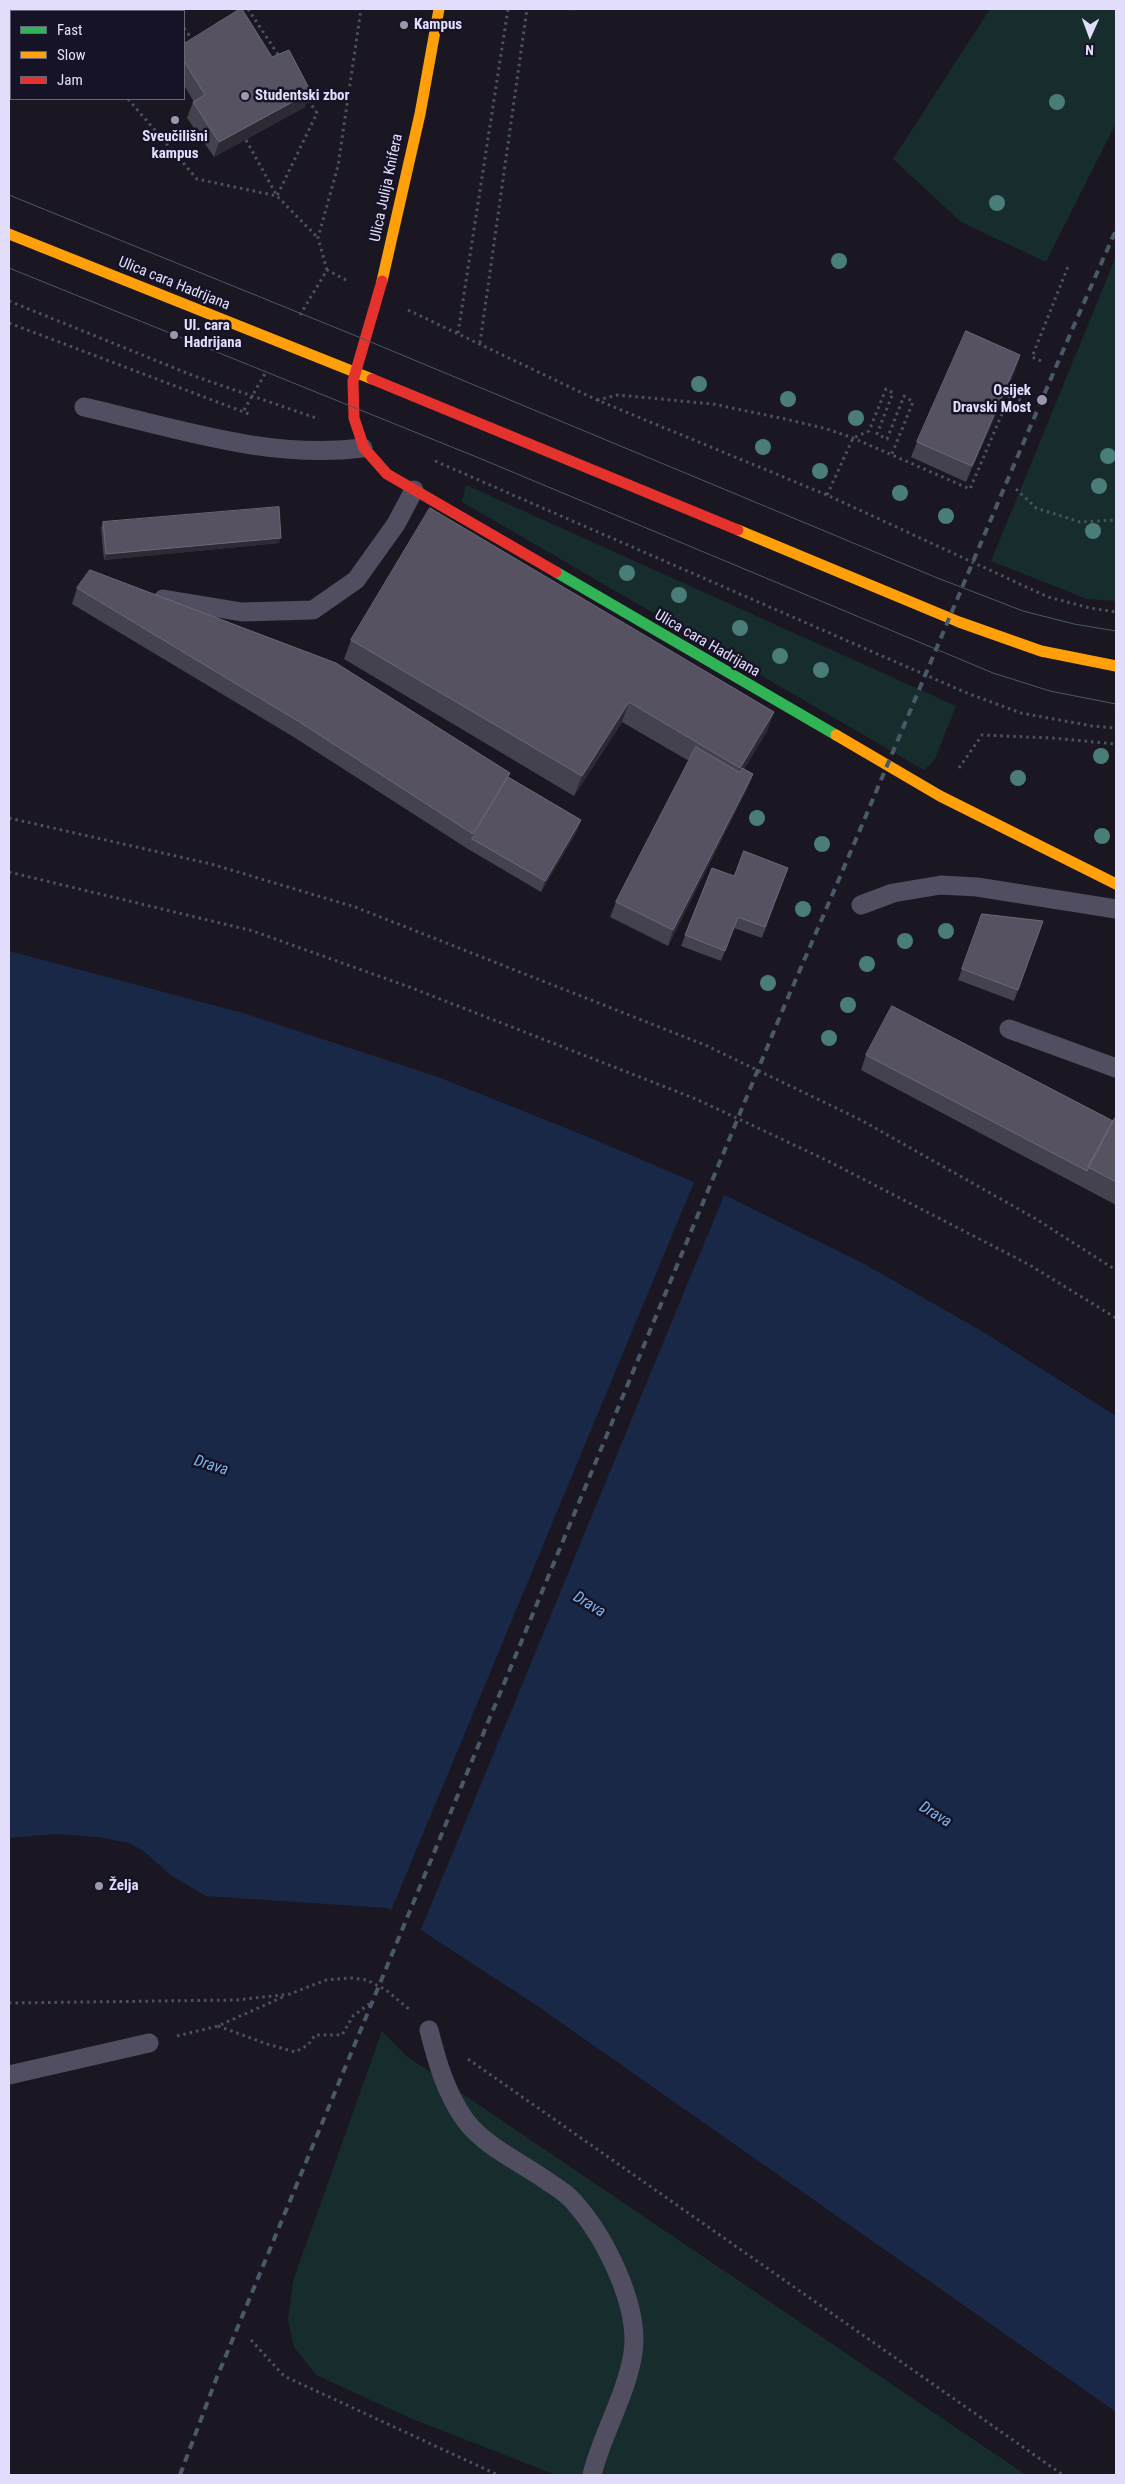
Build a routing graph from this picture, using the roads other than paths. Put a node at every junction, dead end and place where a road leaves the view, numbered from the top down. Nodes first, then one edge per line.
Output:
1 (440, 9) edge
2 (9, 234) edge
3 (355, 372) junction
4 (84, 407) dead end
5 (360, 440) junction
6 (414, 490) junction
7 (163, 600) edge
8 (1116, 666) edge
9 (1116, 884) edge
10 (861, 905) dead end
11 (1116, 909) edge
12 (1009, 1029) dead end
13 (1116, 1068) edge
14 (429, 2030) dead end
15 (150, 2043) road end
16 (9, 2074) edge
17 (592, 2475) edge

1 - 3 street, Ulica Julija Knifera
2 - 3 street, Ulica cara Hadrijana
3 - 5 street
3 - 8 street, Ulica cara Hadrijana
4 - 5 lane
5 - 6 street, Ulica cara Hadrijana
6 - 7 lane
6 - 9 street, Ulica cara Hadrijana
10 - 11 lane
12 - 13 lane
14 - 17 lane
15 - 16 lane

